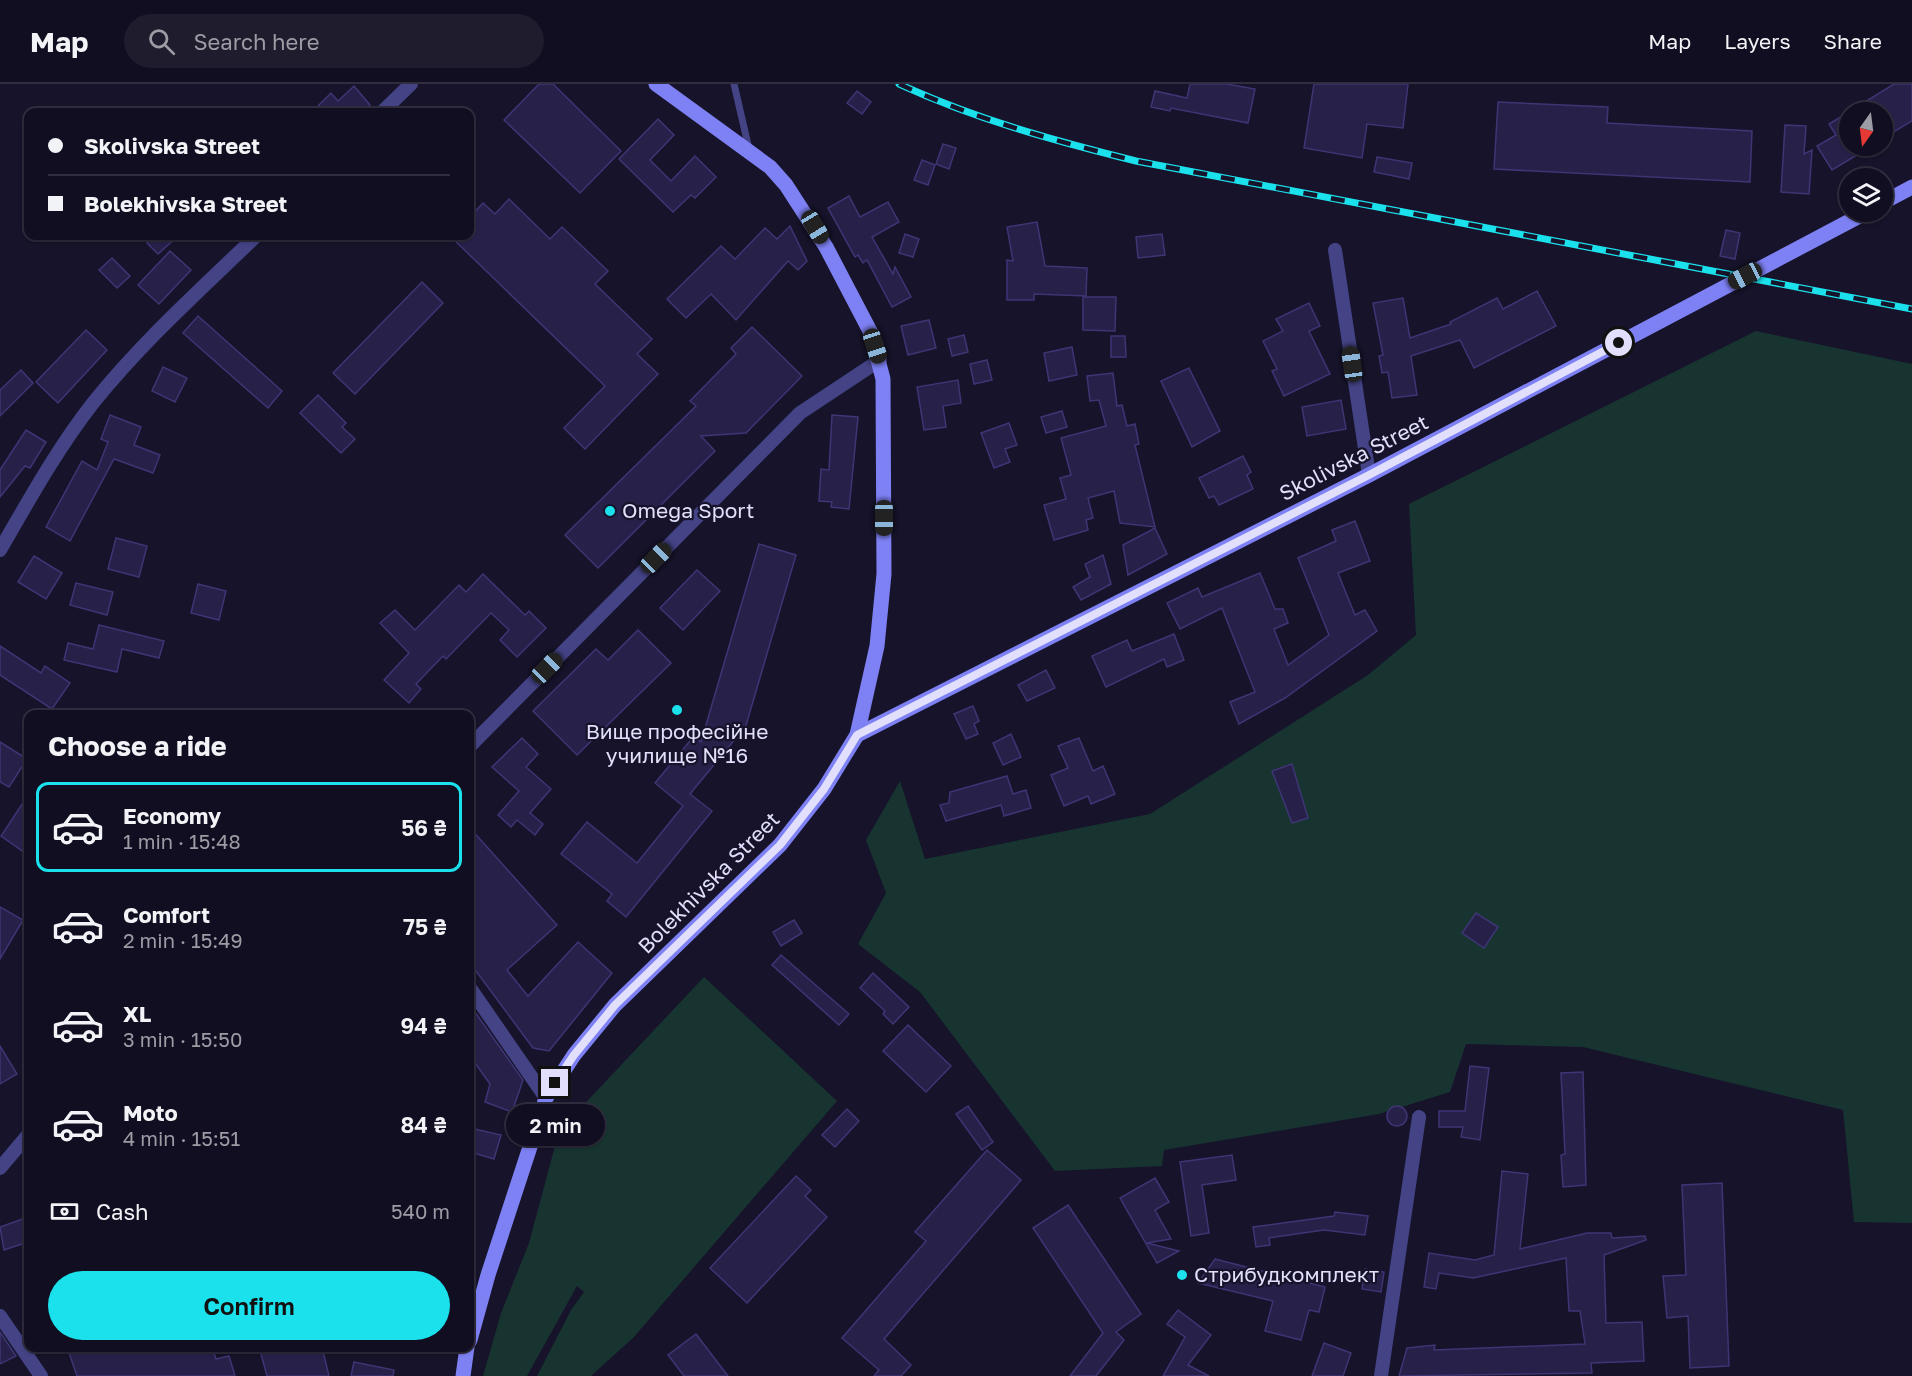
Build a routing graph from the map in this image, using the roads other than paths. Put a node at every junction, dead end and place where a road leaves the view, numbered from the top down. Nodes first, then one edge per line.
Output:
1 (411, 84) edge
2 (656, 84) edge
3 (734, 84) edge
4 (386, 108) edge
5 (749, 152) junction
6 (1912, 187) edge
7 (1893, 197) edge
8 (1848, 222) edge
9 (252, 240) edge
10 (1335, 250) dead end
11 (880, 360) junction
12 (1369, 475) junction
13 (0, 550) edge
14 (857, 735) junction
15 (474, 742) edge
16 (474, 994) edge
17 (546, 1098) junction
18 (1419, 1117) dead end
19 (24, 1140) edge
20 (0, 1168) edge
21 (0, 1316) edge
22 (474, 1326) edge
23 (24, 1351) edge
24 (25, 1352) edge
25 (466, 1352) edge
26 (41, 1376) edge
27 (463, 1376) edge
28 (1381, 1376) edge

1 - 4 street
2 - 5 main road, Bolekhivska Street
3 - 5 lane
5 - 11 main road, Bolekhivska Street
6 - 7 main road
8 - 12 main road, Skolivska Street
9 - 13 street
10 - 12 street
11 - 14 main road, Bolekhivska Street
11 - 15 street
12 - 14 main road, Skolivska Street
14 - 17 main road, Bolekhivska Street
16 - 17 street
17 - 22 main road, Bolekhivska Street
18 - 28 street
19 - 20 street
21 - 23 street
24 - 26 street
25 - 27 main road

